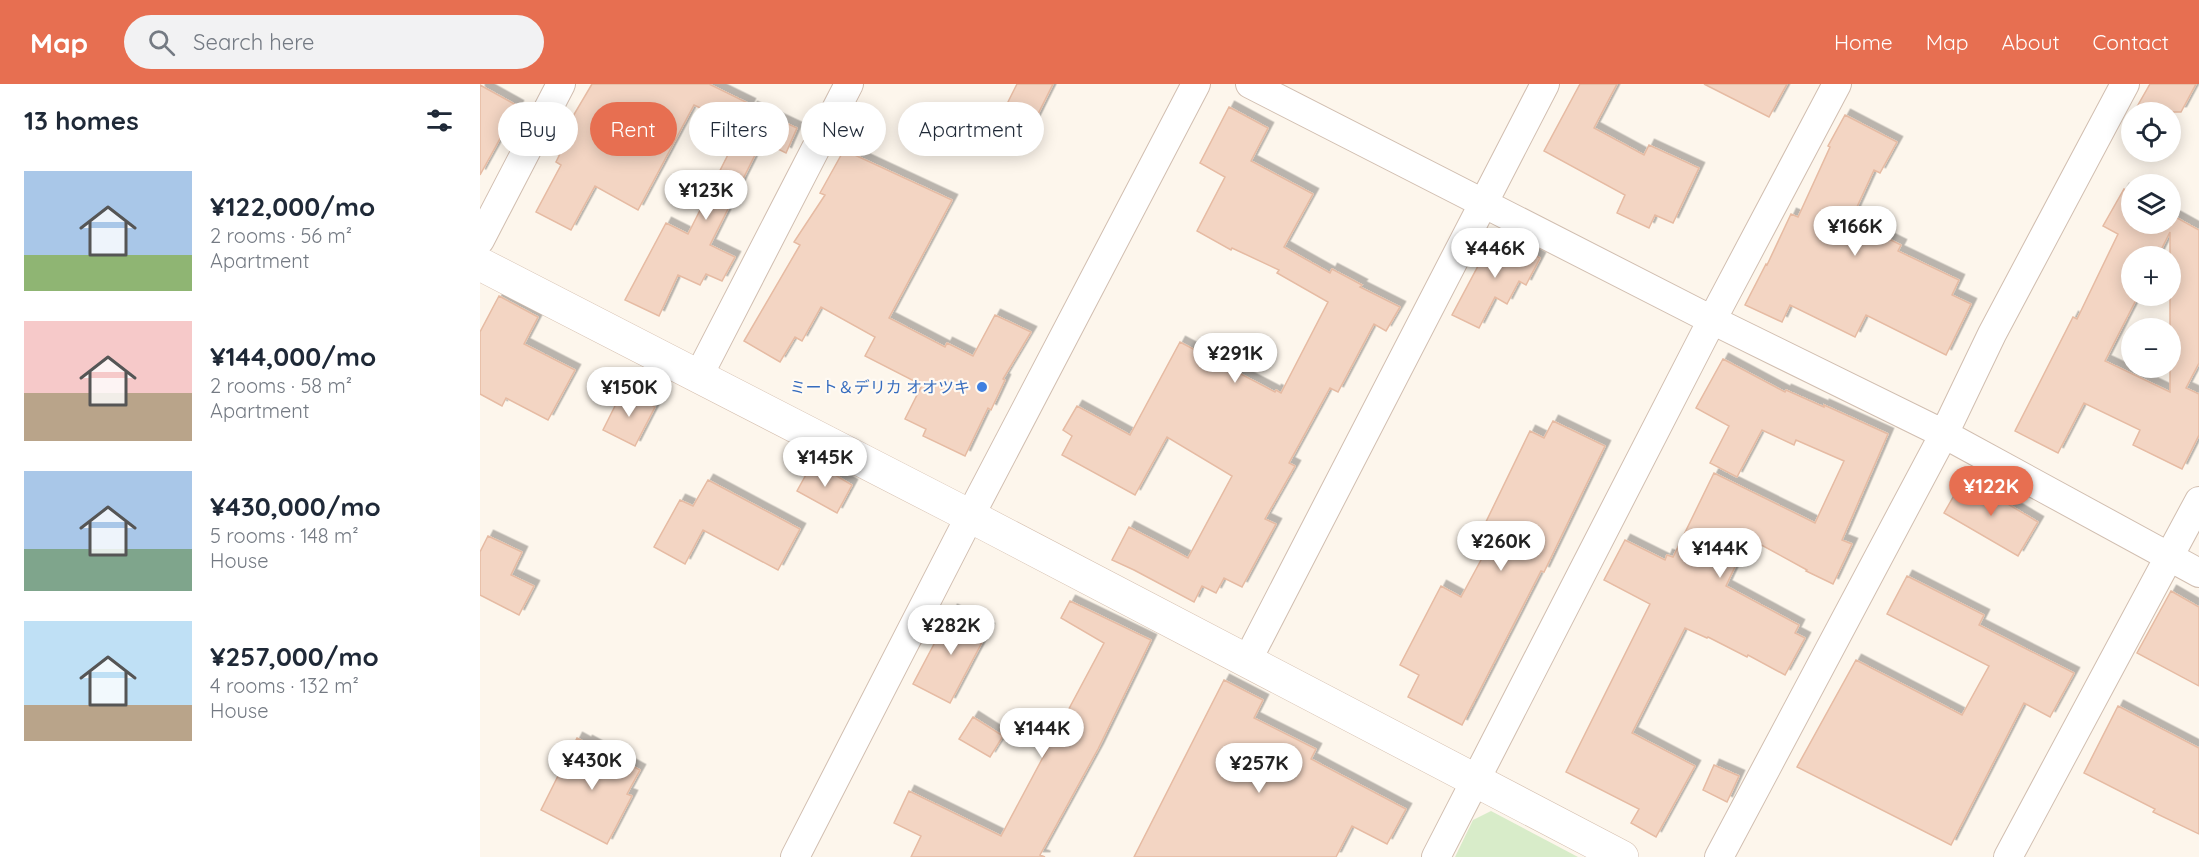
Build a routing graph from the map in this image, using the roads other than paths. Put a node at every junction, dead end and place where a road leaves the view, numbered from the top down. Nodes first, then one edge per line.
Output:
1 (561, 84) edge
2 (849, 84) edge
3 (1196, 84) edge
4 (1250, 84) edge
5 (1545, 84) edge
6 (1837, 84) edge
7 (2125, 84) edge
8 (1483, 203) junction
9 (480, 240) edge
10 (480, 264) edge
11 (1712, 320) junction
12 (699, 375) junction
13 (1944, 434) junction
14 (2199, 501) edge
15 (970, 516) junction
16 (2170, 558) junction
17 (2199, 573) edge
18 (1247, 661) junction
19 (1476, 781) junction
20 (795, 857) edge
21 (1436, 857) edge
22 (1622, 857) edge
23 (1719, 857) edge
24 (2008, 857) edge

1 - 9 street
2 - 12 street
3 - 15 street
4 - 8 street
5 - 8 street
6 - 11 street
7 - 13 street
8 - 11 street
8 - 18 street
10 - 12 street
11 - 13 street
11 - 19 street
12 - 15 street
13 - 16 street
13 - 23 street
14 - 16 street
15 - 18 street
15 - 20 street
16 - 17 street
16 - 24 street
18 - 19 street
19 - 21 street
19 - 22 street

